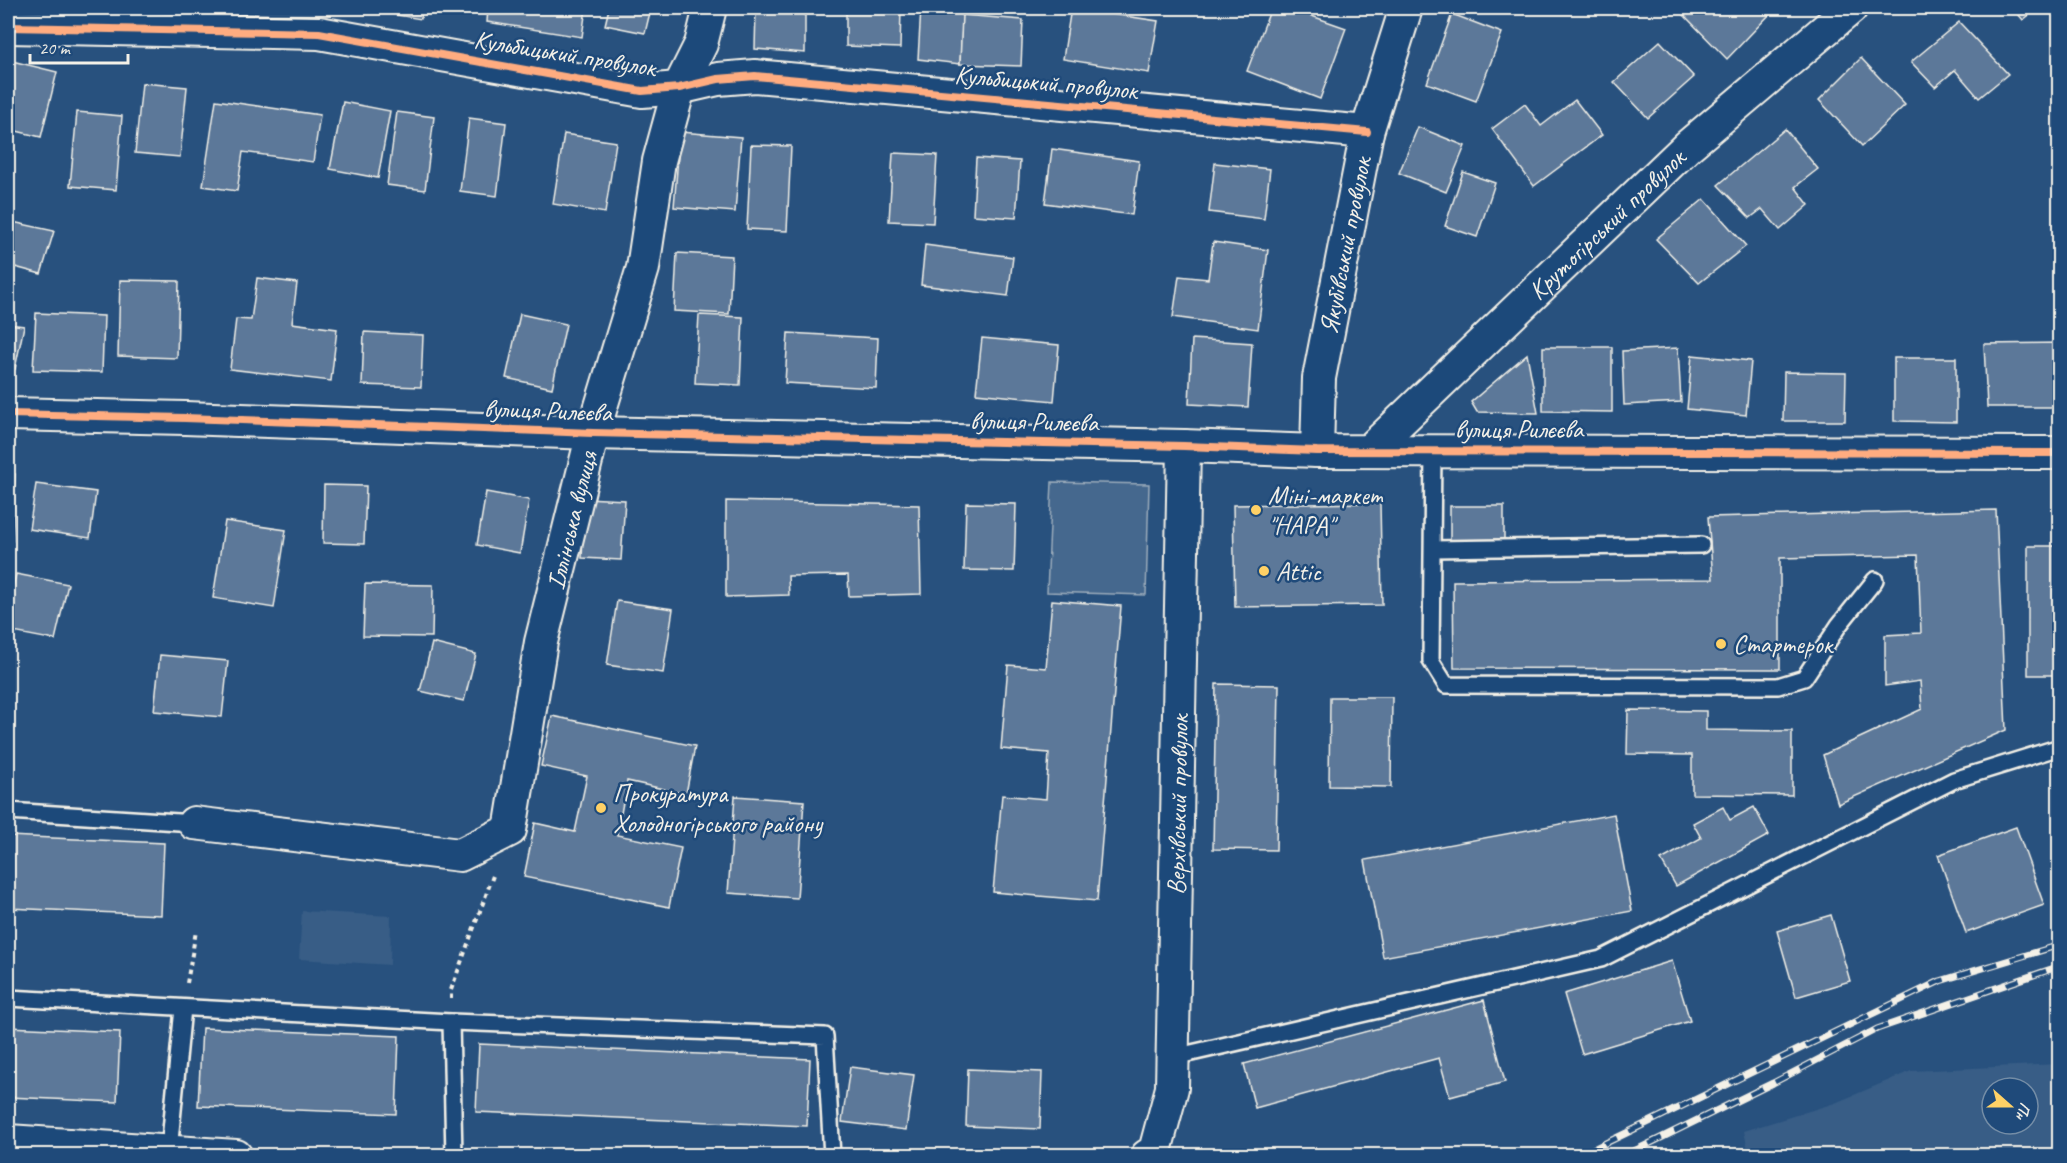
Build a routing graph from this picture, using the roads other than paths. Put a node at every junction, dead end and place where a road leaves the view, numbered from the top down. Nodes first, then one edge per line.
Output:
1 (710, 8) edge
2 (1406, 8) edge
3 (1851, 8) edge
4 (8, 27) edge
5 (679, 88) junction
6 (1367, 132) junction
7 (8, 414) edge
8 (593, 433) junction
9 (1184, 446) junction
10 (1370, 450) junction
11 (1433, 450) junction
12 (1317, 451) junction
13 (2060, 453) edge
14 (1701, 545) dead end
15 (1433, 549) junction
16 (1875, 580) dead end
17 (2060, 747) edge
18 (8, 811) edge
19 (194, 823) joint
20 (8, 998) edge
21 (183, 1008) junction
22 (452, 1022) junction
23 (1174, 1057) junction
24 (8, 1141) edge
25 (169, 1151) junction
26 (236, 1155) edge
27 (454, 1155) edge
28 (832, 1155) edge
29 (1147, 1155) edge

1 - 5 street, Іллінська вулиця
2 - 6 street, Якубівський провулок
3 - 10 street, Крутогірський провулок
4 - 5 street, Кульбицький провулок
5 - 6 street, Кульбицький провулок
5 - 8 street, Іллінська вулиця
6 - 12 street, Якубівський провулок
7 - 8 street, вулиця Рилєєва
8 - 9 street, вулиця Рилєєва
8 - 19 street, Іллінська вулиця
9 - 12 street, вулиця Рилєєва
9 - 23 street, Верхівський провулок
10 - 11 street, вулиця Рилєєва
10 - 12 street, вулиця Рилєєва
11 - 13 street, вулиця Рилєєва
11 - 15 lane
14 - 15 lane
15 - 16 lane
17 - 23 lane
18 - 19 lane
20 - 21 lane
21 - 22 lane
21 - 25 lane
22 - 27 lane
22 - 28 lane
23 - 29 street, Верхівський провулок
24 - 25 street
25 - 26 street

